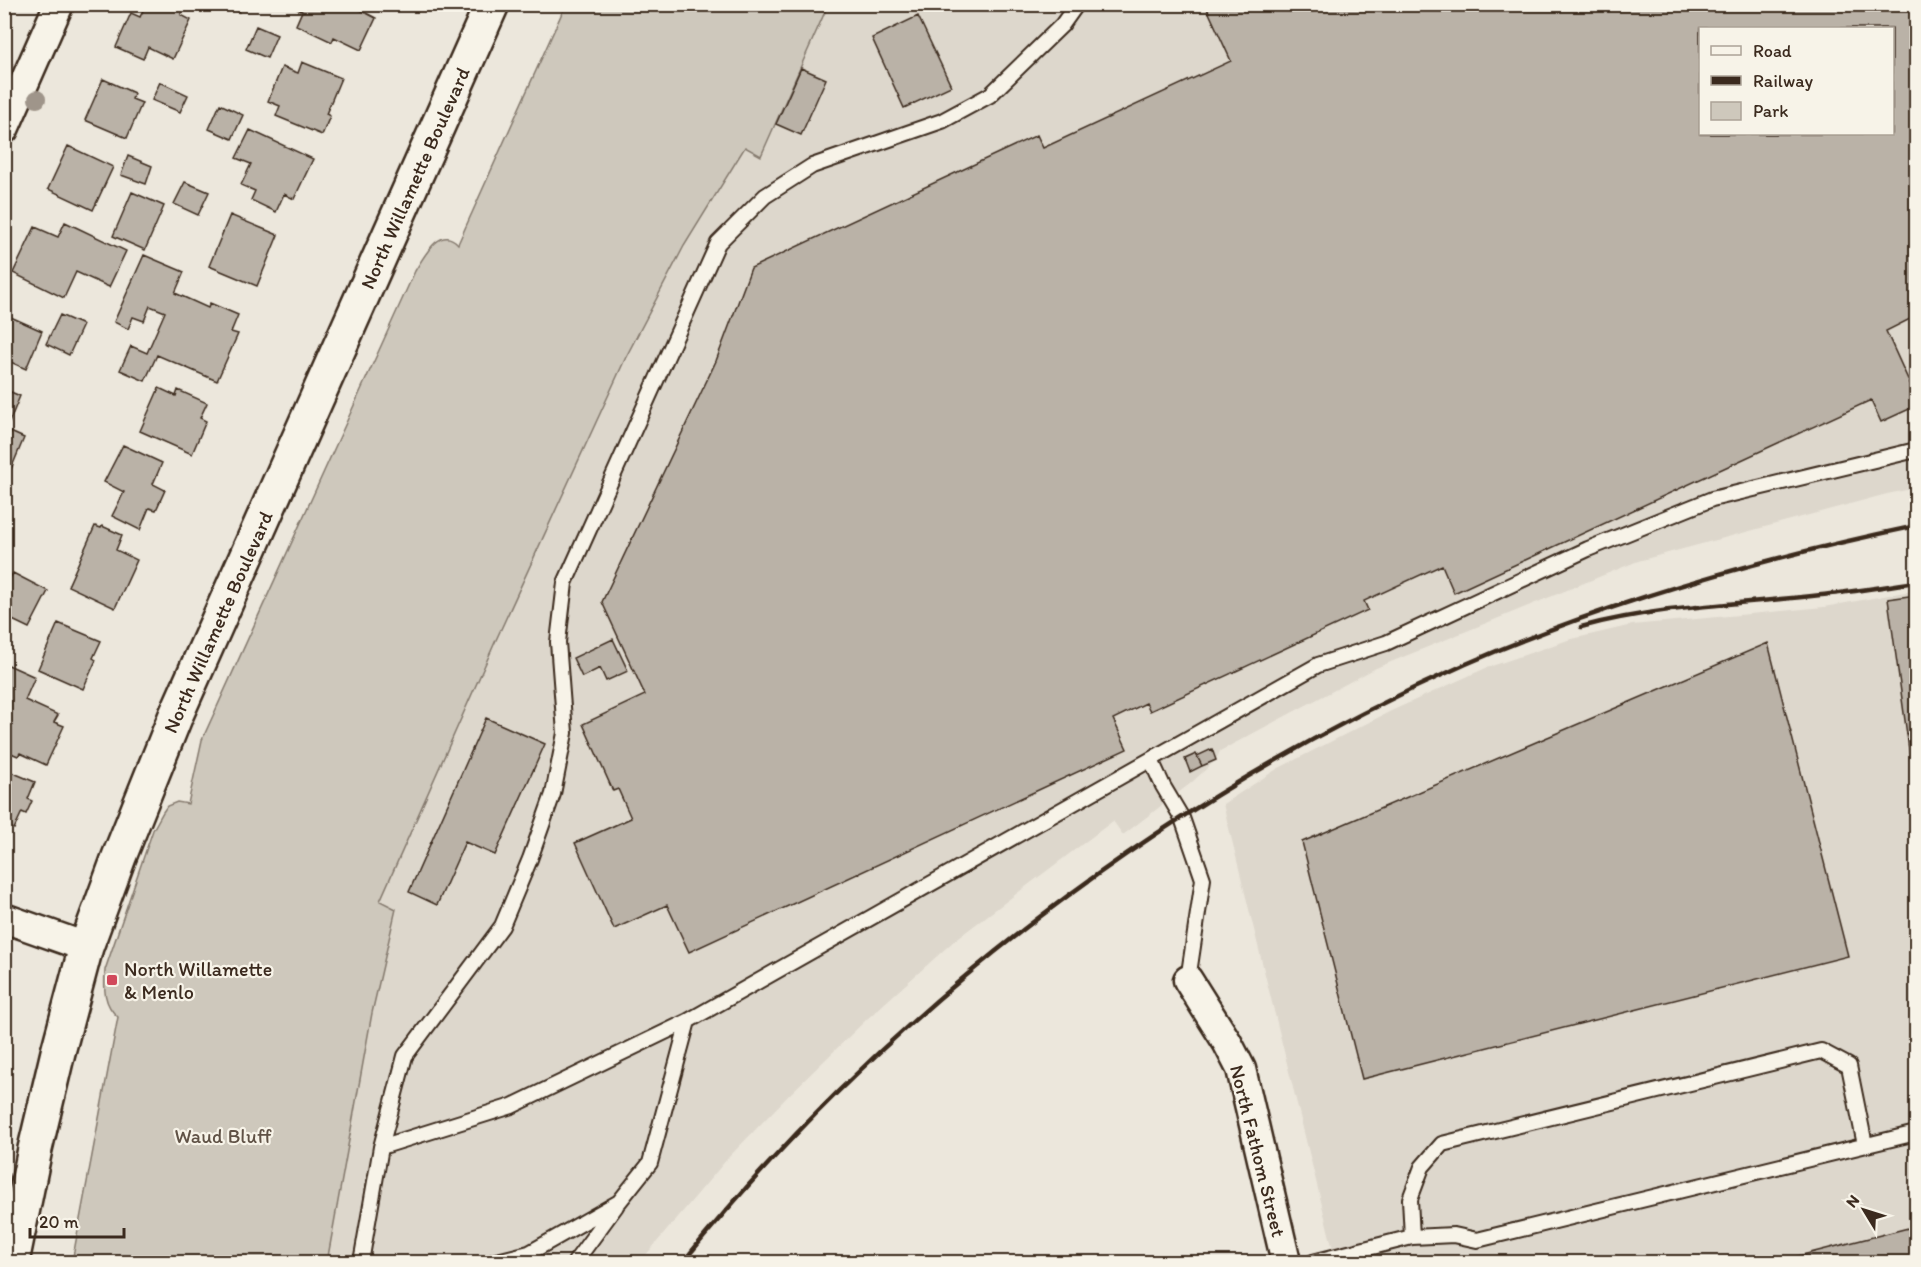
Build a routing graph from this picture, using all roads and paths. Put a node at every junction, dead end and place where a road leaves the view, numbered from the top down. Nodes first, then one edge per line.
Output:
1 (59, 4) edge
2 (492, 4) edge
3 (1077, 4) edge
4 (4, 129) edge
5 (1917, 450) edge
6 (1151, 760) junction
7 (4, 918) edge
8 (86, 947) junction
9 (1188, 980) joint
10 (688, 1021) junction
11 (1917, 1133) edge
12 (1865, 1146) junction
13 (381, 1147) junction
14 (619, 1202) junction
15 (1413, 1237) junction
16 (12, 1263) edge
17 (361, 1263) edge
18 (493, 1263) edge
19 (575, 1263) edge
20 (1286, 1263) edge
21 (1313, 1263) edge

1 - 4 street
2 - 8 main road, North Willamette Boulevard
3 - 13 lane
5 - 6 lane
6 - 9 lane
6 - 10 lane
7 - 8 street
8 - 16 main road, North Willamette Boulevard
9 - 20 street, North Fathom Street
10 - 13 lane
10 - 14 lane
11 - 12 lane
12 - 15 lane
12 - 15 lane
13 - 17 lane
14 - 18 lane
14 - 19 lane
15 - 21 lane

